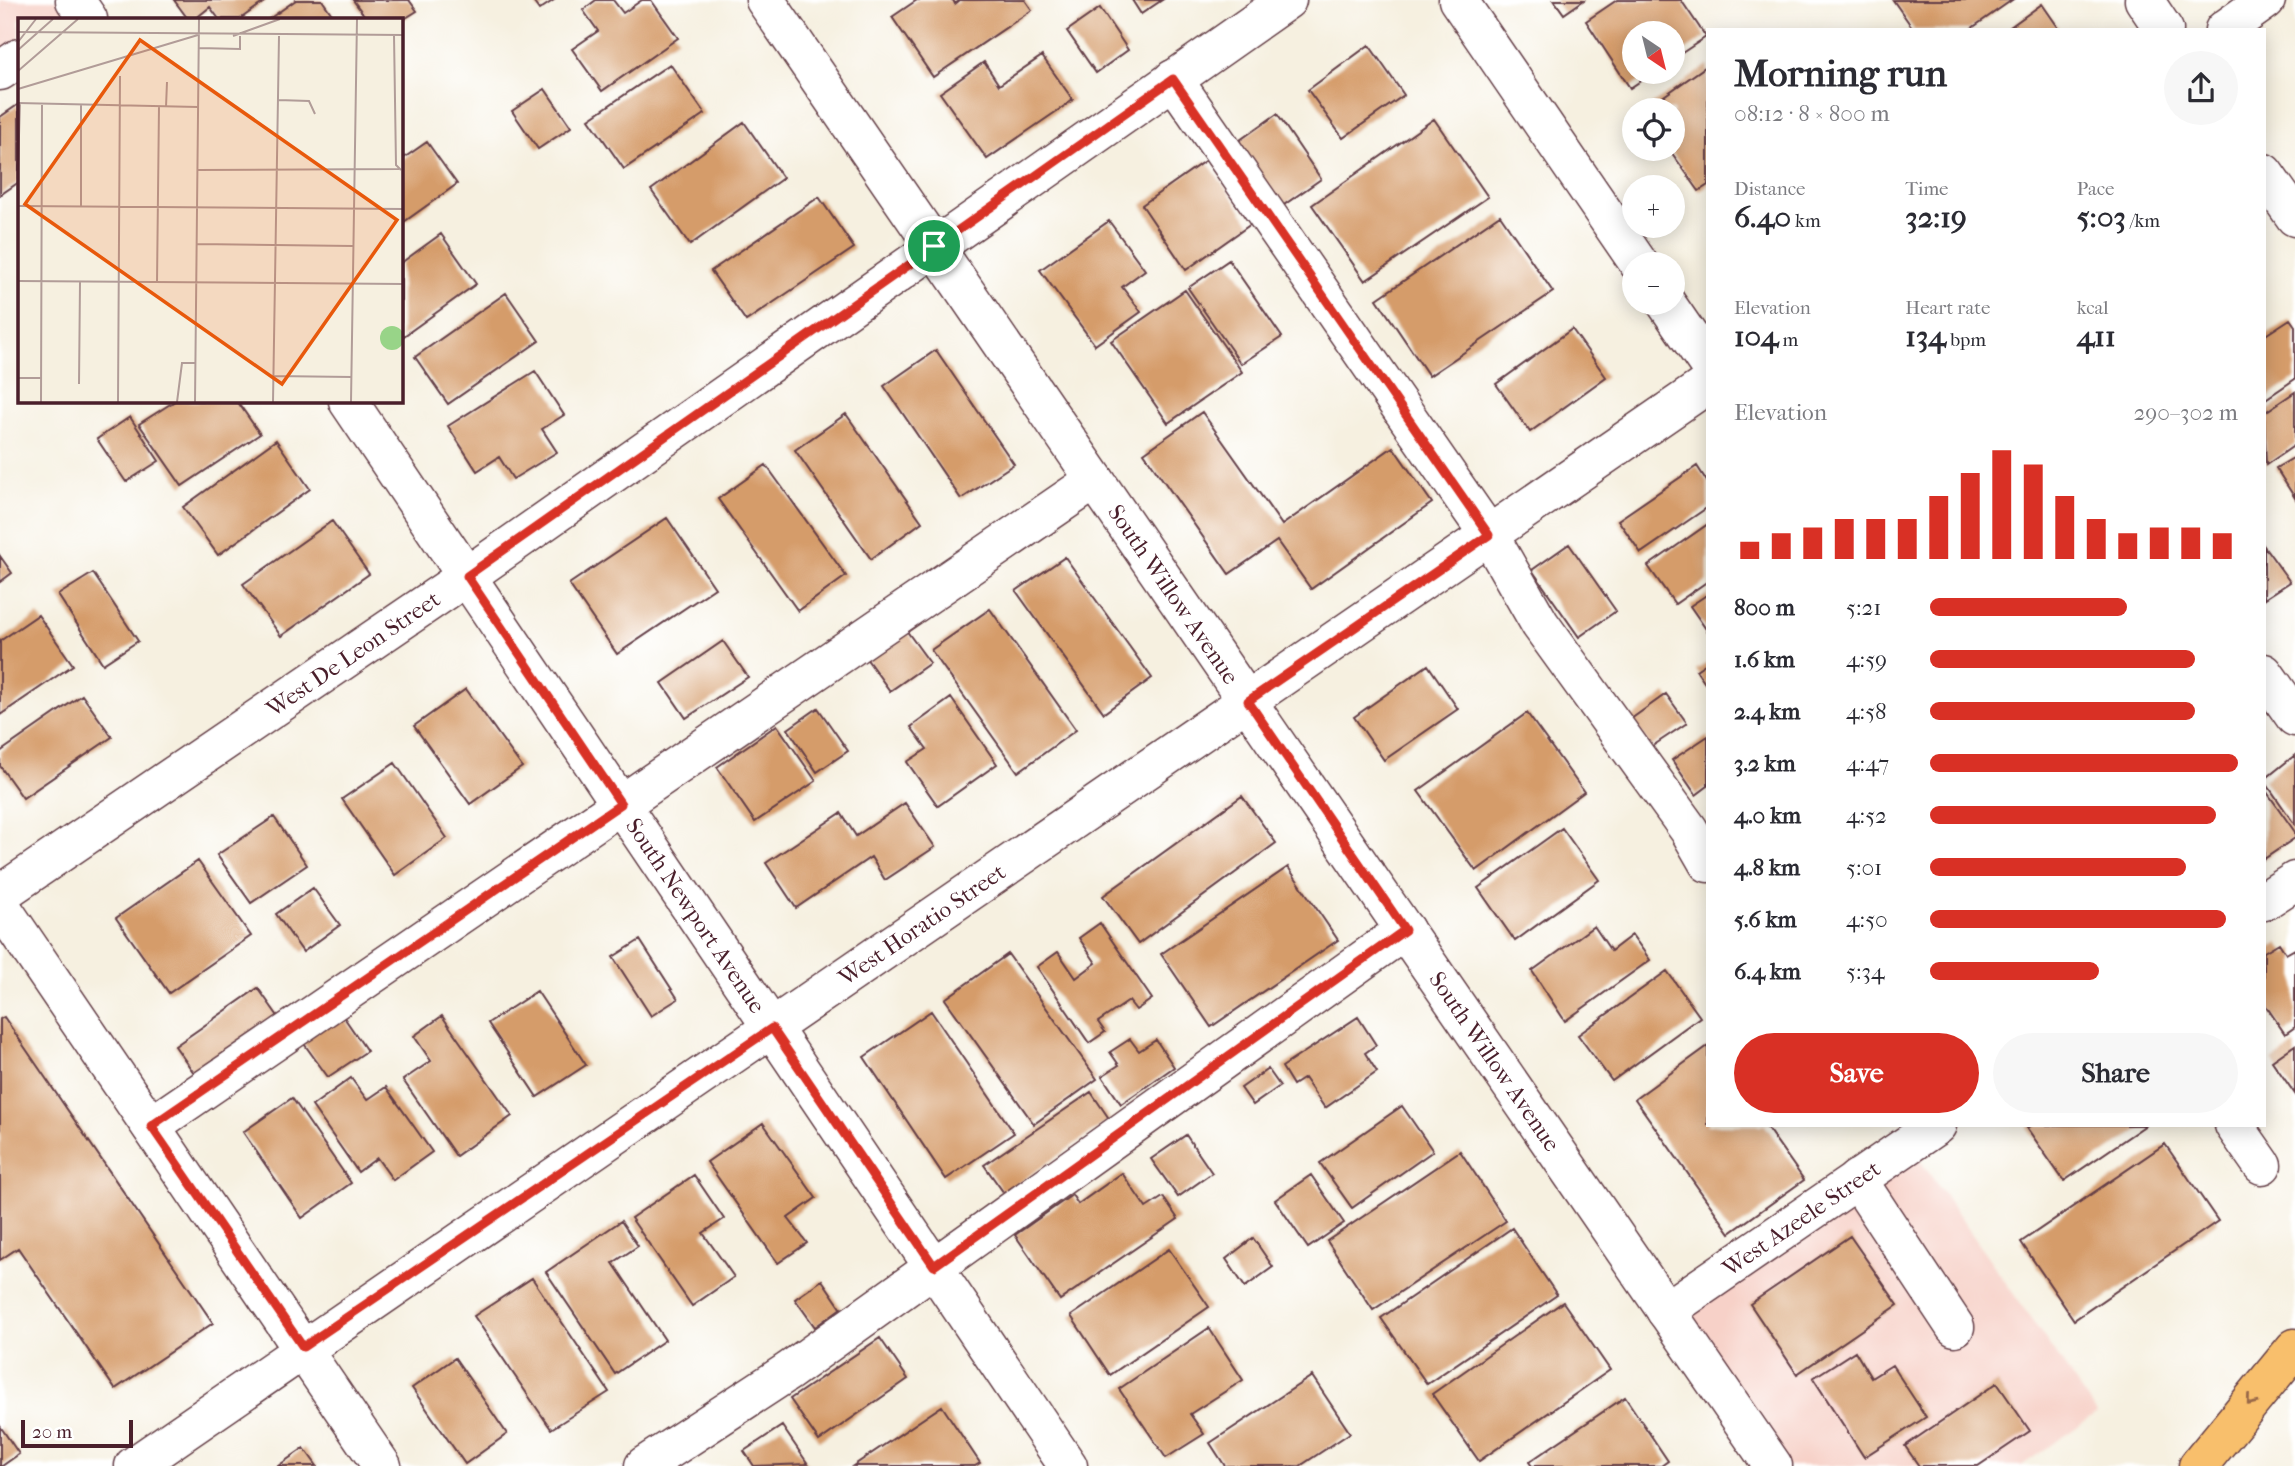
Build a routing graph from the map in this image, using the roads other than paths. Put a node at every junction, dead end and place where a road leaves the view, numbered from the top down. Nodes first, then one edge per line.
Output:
1 (765, 0) edge
2 (1287, 0) edge
3 (1458, 0) edge
4 (2144, 0) edge
5 (2266, 0) edge
6 (2163, 28) edge
7 (2227, 28) edge
8 (18, 59) edge
9 (0, 71) edge
10 (1173, 79) junction
11 (2266, 176) edge
12 (2295, 217) edge
13 (934, 246) junction
14 (1631, 252) edge
15 (1674, 315) edge
16 (1706, 361) edge
17 (1706, 385) edge
18 (349, 402) edge
19 (1095, 480) junction
20 (1489, 535) junction
21 (467, 576) junction
22 (2266, 676) edge
23 (1248, 701) junction
24 (2295, 717) edge
25 (621, 804) junction
26 (1706, 860) edge
27 (2295, 881) edge
28 (0, 894) edge
29 (2266, 900) edge
30 (0, 905) edge
31 (1405, 930) junction
32 (772, 1028) junction
33 (151, 1126) junction
34 (1930, 1127) edge
35 (2235, 1127) edge
36 (1890, 1138) edge
37 (2262, 1165) dead end
38 (1857, 1179) junction
39 (934, 1266) junction
40 (1665, 1311) junction
41 (1955, 1327) dead end
42 (303, 1347) junction
43 (2295, 1348) edge
44 (134, 1466) edge
45 (382, 1466) edge
46 (644, 1466) edge
47 (1068, 1466) edge
48 (1773, 1466) edge
49 (2198, 1466) edge

1 - 13 street, South Willow Avenue
2 - 10 street, West De Leon Street
3 - 14 street
4 - 6 street
5 - 7 street
8 - 9 street
10 - 13 street, West De Leon Street
10 - 20 street
11 - 12 street
13 - 19 street, South Willow Avenue
13 - 21 street, West De Leon Street
15 - 16 street
17 - 20 street, West Horatio Street
18 - 21 street, South Newport Avenue
19 - 23 street, South Willow Avenue
19 - 25 street
20 - 23 street, West Horatio Street
20 - 26 street
21 - 25 street, South Newport Avenue
21 - 28 street, West De Leon Street
22 - 24 street
23 - 31 street, South Willow Avenue
23 - 32 street, West Horatio Street
25 - 32 street, South Newport Avenue
25 - 33 street
27 - 29 street
30 - 33 street
31 - 39 street
31 - 40 street, South Willow Avenue
32 - 39 street, South Newport Avenue
32 - 42 street, West Horatio Street
33 - 42 street
34 - 36 street, West Azeele Street
35 - 37 street
36 - 38 street, West Azeele Street
38 - 40 street, West Azeele Street
38 - 41 street
39 - 46 street
39 - 47 street, South Newport Avenue
40 - 48 street, South Willow Avenue
42 - 44 street, West Horatio Street
42 - 45 street
43 -> 49 highway

